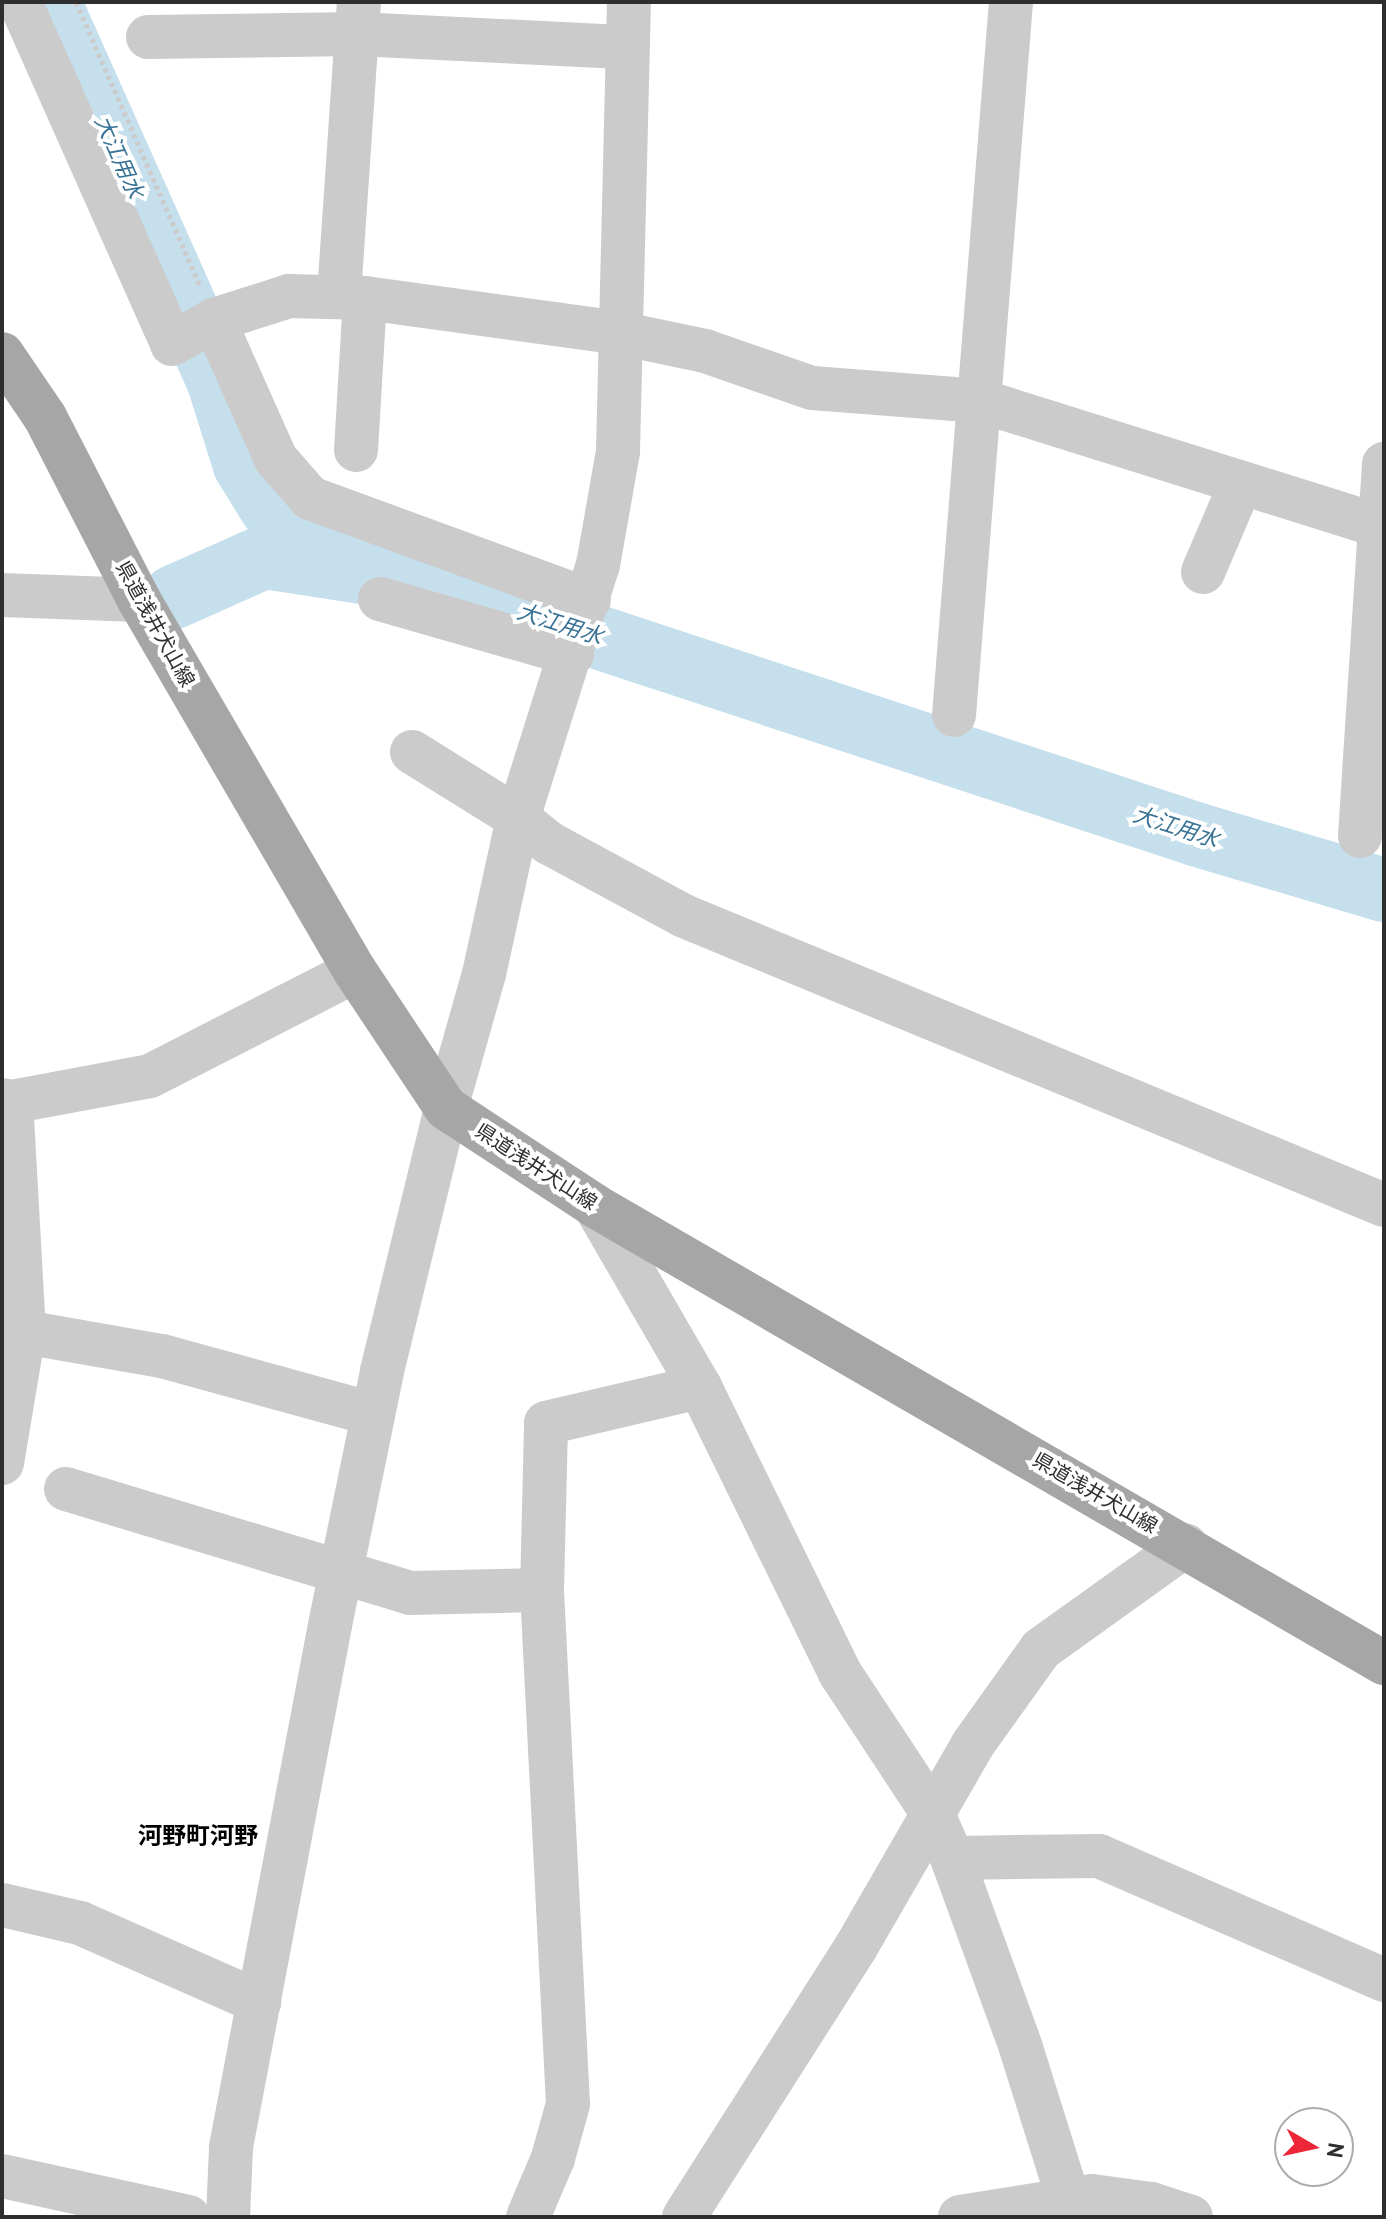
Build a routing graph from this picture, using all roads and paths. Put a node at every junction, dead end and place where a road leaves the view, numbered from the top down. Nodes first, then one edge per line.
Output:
1 (20, 2) edge
2 (76, 2) edge
3 (629, 2) edge
4 (1011, 2) edge
5 (358, 18) edge
6 (148, 37) dead end
7 (627, 47) junction
8 (352, 297) junction
9 (196, 330) junction
10 (619, 333) junction
11 (2, 354) edge
12 (981, 401) junction
13 (356, 450) dead end
14 (1384, 464) edge
15 (1241, 483) junction
16 (1379, 526) junction
17 (1203, 572) dead end
18 (2, 595) edge
19 (380, 599) dead end
20 (139, 600) junction
21 (589, 601) junction
22 (573, 653) junction
23 (954, 715) dead end
24 (1375, 746) edge
25 (412, 752) dead end
26 (518, 818) junction
27 (1360, 836) dead end
28 (355, 971) junction
29 (6, 1101) edge
30 (446, 1108) junction
31 (1384, 1205) edge
32 (595, 1206) junction
33 (24, 1332) junction
34 (700, 1387) junction
35 (373, 1414) junction
36 (2, 1463) edge
37 (66, 1489) dead end
38 (1186, 1545) junction
39 (341, 1571) junction
40 (542, 1590) junction
41 (1384, 1663) edge
42 (933, 1814) junction
43 (952, 1858) junction
44 (2, 1905) edge
45 (1384, 1980) edge
46 (259, 2002) junction
47 (2, 2176) edge
48 (1072, 2208) edge
49 (189, 2217) edge
50 (228, 2217) edge
51 (528, 2217) edge
52 (684, 2217) edge
53 (960, 2217) edge
54 (1191, 2217) edge

1 - 9 street
2 - 9 path
3 - 7 street
4 - 12 street
5 - 6 street
5 - 7 street
5 - 8 street
7 - 10 street
8 - 9 street
8 - 10 street
8 - 13 street
9 - 21 street
10 - 12 street
10 - 21 street
11 - 20 main road, 県道浅井犬山線
12 - 15 street
12 - 23 street
14 - 16 street
15 - 16 street
15 - 17 street
16 - 24 street
18 - 20 street
19 - 22 street
20 - 28 main road, 県道浅井犬山線
21 - 22 street
22 - 26 street
24 - 27 street
25 - 26 street
26 - 30 street
26 - 31 street
28 - 29 street
28 - 30 main road, 県道浅井犬山線
29 - 33 street
30 - 32 main road, 県道浅井犬山線
30 - 35 street
32 - 34 street
32 - 38 main road, 県道浅井犬山線
33 - 35 street
33 - 36 street
34 - 40 street
34 - 42 street
35 - 39 street
37 - 39 street
38 - 41 main road, 県道浅井犬山線
38 - 42 street
39 - 40 street
39 - 46 street
40 - 51 street
42 - 43 street
42 - 52 street
43 - 45 street
43 - 48 street
44 - 46 street
46 - 50 street
47 - 49 street
48 - 53 street
48 - 54 street

